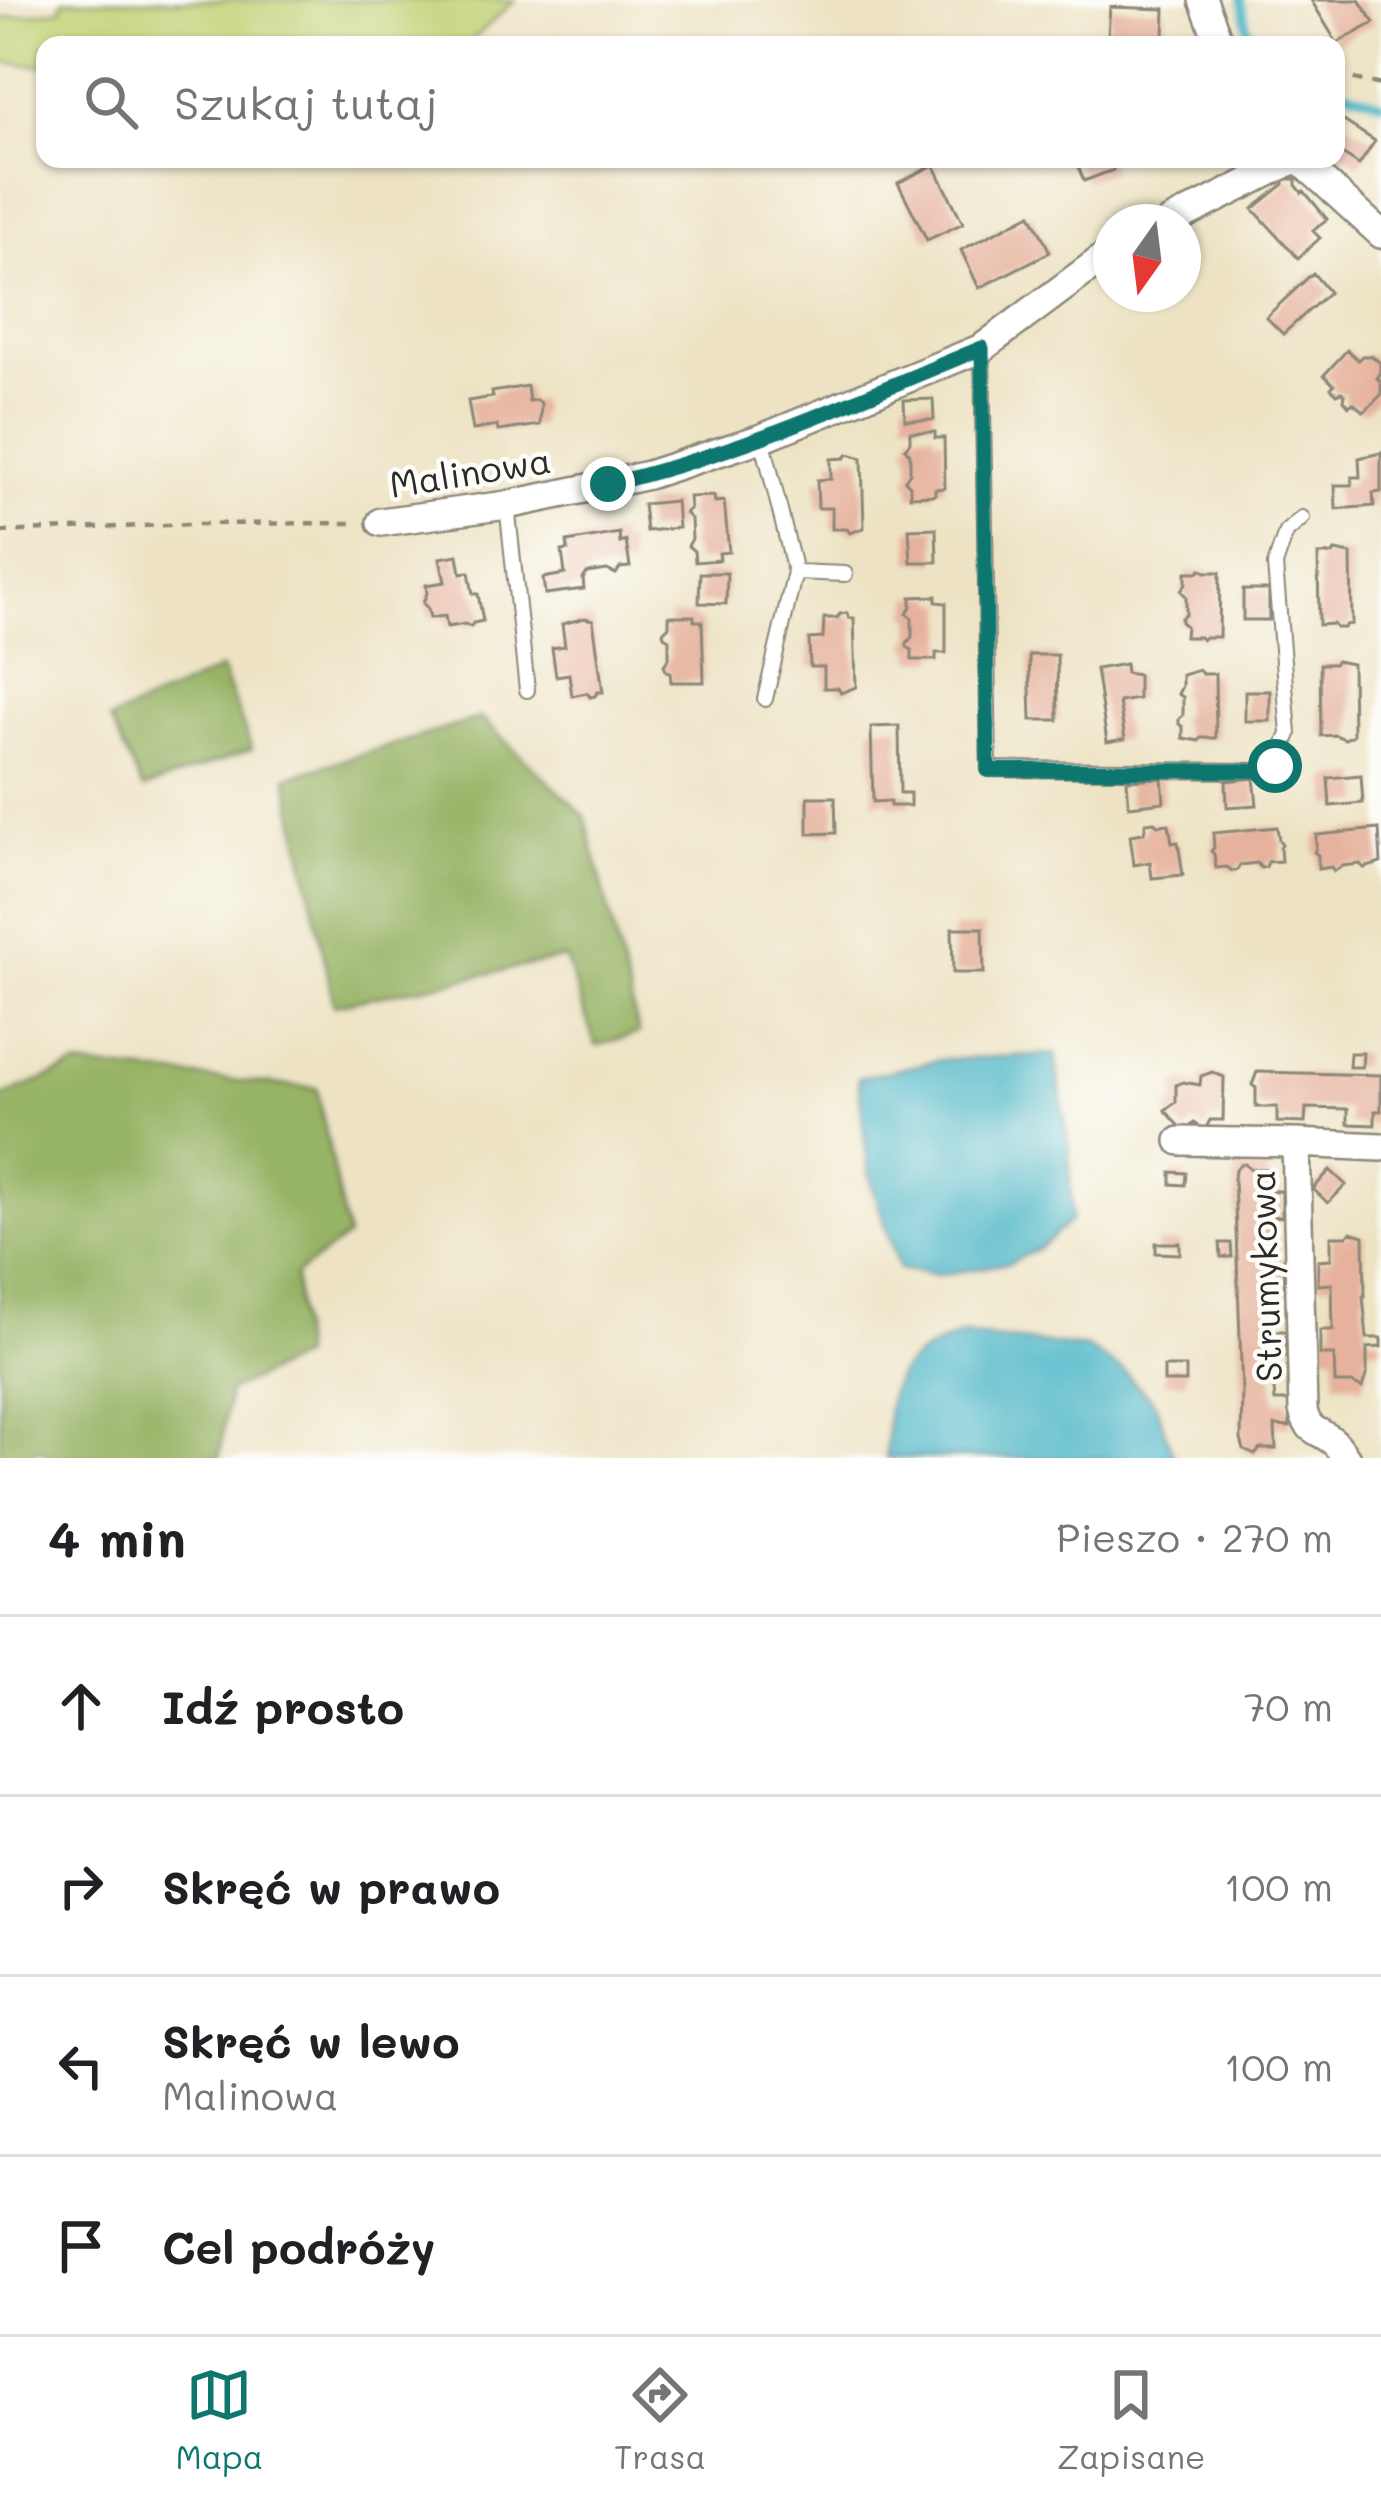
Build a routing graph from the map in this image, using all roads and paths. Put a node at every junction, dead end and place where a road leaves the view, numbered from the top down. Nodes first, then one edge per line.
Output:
1 (1203, 0) edge
2 (1217, 36) edge
3 (1345, 77) edge
4 (1381, 85) edge
5 (1279, 168) edge
6 (1307, 168) edge
7 (1201, 207) edge
8 (1381, 234) edge
9 (1093, 265) edge
10 (982, 348) junction
11 (762, 438) junction
12 (507, 506) junction
13 (1302, 518) dead end
14 (381, 522) joint
15 (0, 532) edge
16 (796, 572) junction
17 (845, 574) dead end
18 (527, 690) dead end
19 (765, 699) dead end
20 (1180, 1141) dead end
21 (1296, 1144) junction
22 (1381, 1147) edge
23 (1346, 1458) edge

1 - 2 street
3 - 4 path
5 - 7 street
6 - 8 street
9 - 10 street, Malinowa
10 - 11 street, Malinowa
10 - 13 lane
11 - 12 street, Malinowa
11 - 16 lane
12 - 14 street, Malinowa
12 - 18 lane
14 - 15 path, Malinowa
16 - 17 lane
16 - 19 lane
20 - 21 street, Strumykowa
21 - 22 street, Strumykowa
21 - 23 street, Strumykowa

